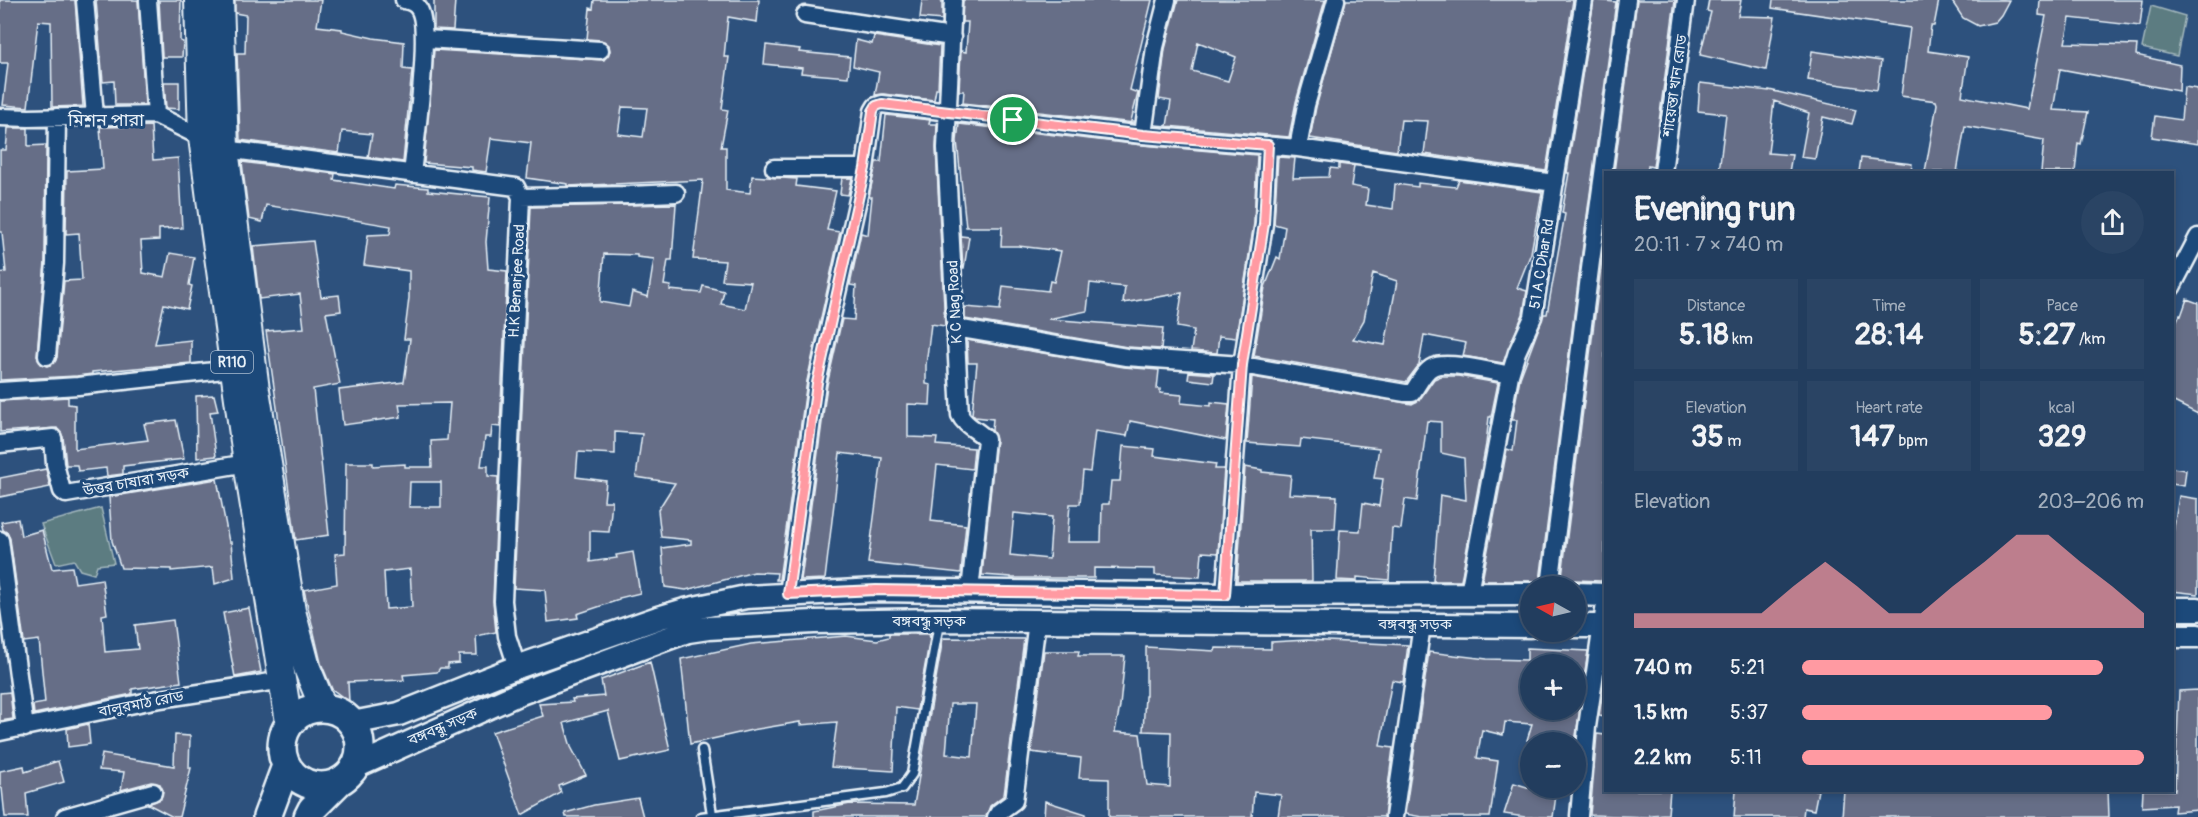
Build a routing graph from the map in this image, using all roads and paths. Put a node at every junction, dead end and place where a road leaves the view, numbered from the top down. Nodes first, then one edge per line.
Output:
1 (85, 0) edge
2 (148, 0) edge
3 (198, 0) edge
4 (220, 0) edge
5 (953, 0) edge
6 (1167, 0) edge
7 (1336, 0) edge
8 (1584, 0) edge
9 (1627, 0) edge
10 (1686, 0) edge
11 (412, 4) edge
12 (805, 15) dead end
13 (952, 37) junction
14 (426, 39) junction
15 (600, 50) dead end
16 (948, 113) junction
17 (156, 115) junction
18 (95, 116) junction
19 (0, 117) edge
20 (57, 117) junction
21 (1143, 135) junction
22 (202, 138) junction
23 (1268, 145) junction
24 (1298, 148) junction
25 (225, 149) junction
26 (774, 168) dead end
27 (865, 168) junction
28 (1663, 171) edge
29 (412, 174) junction
30 (1556, 183) junction
31 (676, 193) dead end
32 (521, 196) junction
33 (2198, 237) edge
34 (2174, 283) edge
35 (956, 328) junction
36 (47, 356) dead end
37 (1242, 365) junction
38 (233, 369) junction
39 (1510, 375) junction
40 (0, 391) edge
41 (0, 444) edge
42 (247, 463) junction
43 (0, 540) edge
44 (1551, 576) edge
45 (970, 591) junction
46 (1469, 593) junction
47 (788, 594) junction
48 (1520, 594) edge
49 (1586, 594) edge
50 (1225, 595) junction
51 (1604, 595) edge
52 (2174, 609) edge
53 (2198, 609) edge
54 (1604, 619) edge
55 (939, 620) junction
56 (1036, 621) junction
57 (1586, 623) edge
58 (1422, 625) junction
59 (1520, 626) edge
60 (2174, 636) edge
61 (2198, 636) edge
62 (517, 668) junction
63 (284, 680) junction
64 (323, 707) junction
65 (289, 722) junction
66 (352, 723) junction
67 (25, 728) junction
68 (0, 732) edge
69 (702, 750) dead end
70 (286, 766) junction
71 (346, 775) junction
72 (153, 792) dead end
73 (312, 814) edge
74 (712, 814) junction
75 (1579, 816) edge
76 (65, 817) edge
77 (267, 817) edge
78 (700, 817) edge
79 (996, 817) edge
80 (1394, 817) edge

1 - 18 street
2 - 17 street
3 - 22 main road, R110
4 - 25 main road, R110
5 - 13 street, K C Nag Road
6 - 21 street
7 - 24 street
8 - 30 street, 51 A C Dhar Rd
9 - 44 street
10 - 28 street, শায়েস্তা খান রোড
11 - 14 street
12 - 13 street
13 - 16 street, K C Nag Road
14 - 15 street
14 - 29 street
16 - 21 street
16 - 27 street
16 - 35 street, K C Nag Road
17 - 18 street
17 - 22 street
18 - 20 street
19 - 20 street
20 - 36 street
21 - 23 street
22 - 25 street
22 - 38 main road, R110
23 - 24 street
23 - 37 street
24 - 30 street
25 - 29 street
25 - 64 main road, R110
26 - 27 street
27 - 47 street
29 - 32 street
30 - 39 street, 51 A C Dhar Rd
31 - 32 street
32 - 62 street, H.K Benarjee Road
33 - 34 street
35 - 37 street
35 - 45 street, K C Nag Road
37 - 39 street
37 - 50 street
38 - 40 street
38 - 42 main road, R110
39 - 46 street, 51 A C Dhar Rd
41 - 42 street, উত্তর চাষারা সড়ক
42 - 63 main road, R110
43 - 67 street
45 - 47 main road, বঙ্গবন্ধু সড়ক
45 - 50 main road, বঙ্গবন্ধু সড়ক
46 - 48 main road, বঙ্গবন্ধু সড়ক
46 - 50 main road, বঙ্গবন্ধু সড়ক
47 - 62 main road, বঙ্গবন্ধু সড়ক
49 - 51 main road
52 - 53 main road
54 - 57 main road
54 - 75 street
55 - 56 main road, বঙ্গবন্ধু সড়ক
55 - 71 main road, বঙ্গবন্ধু সড়ক
55 - 74 lane
56 - 58 main road, বঙ্গবন্ধু সড়ক
56 - 79 street
58 - 59 main road, বঙ্গবন্ধু সড়ক
58 - 80 street
60 - 61 main road
62 - 66 main road, বঙ্গবন্ধু সড়ক
63 - 65 main road, R110
63 - 67 street, বালুরমাঠ রোড
64 - 65 highway
64 - 66 highway
65 - 70 highway
66 - 71 highway
67 - 68 street, বালুরমাঠ রোড
69 - 74 lane
70 - 71 highway
70 - 77 highway
71 - 73 highway
72 - 76 street
74 - 78 lane

